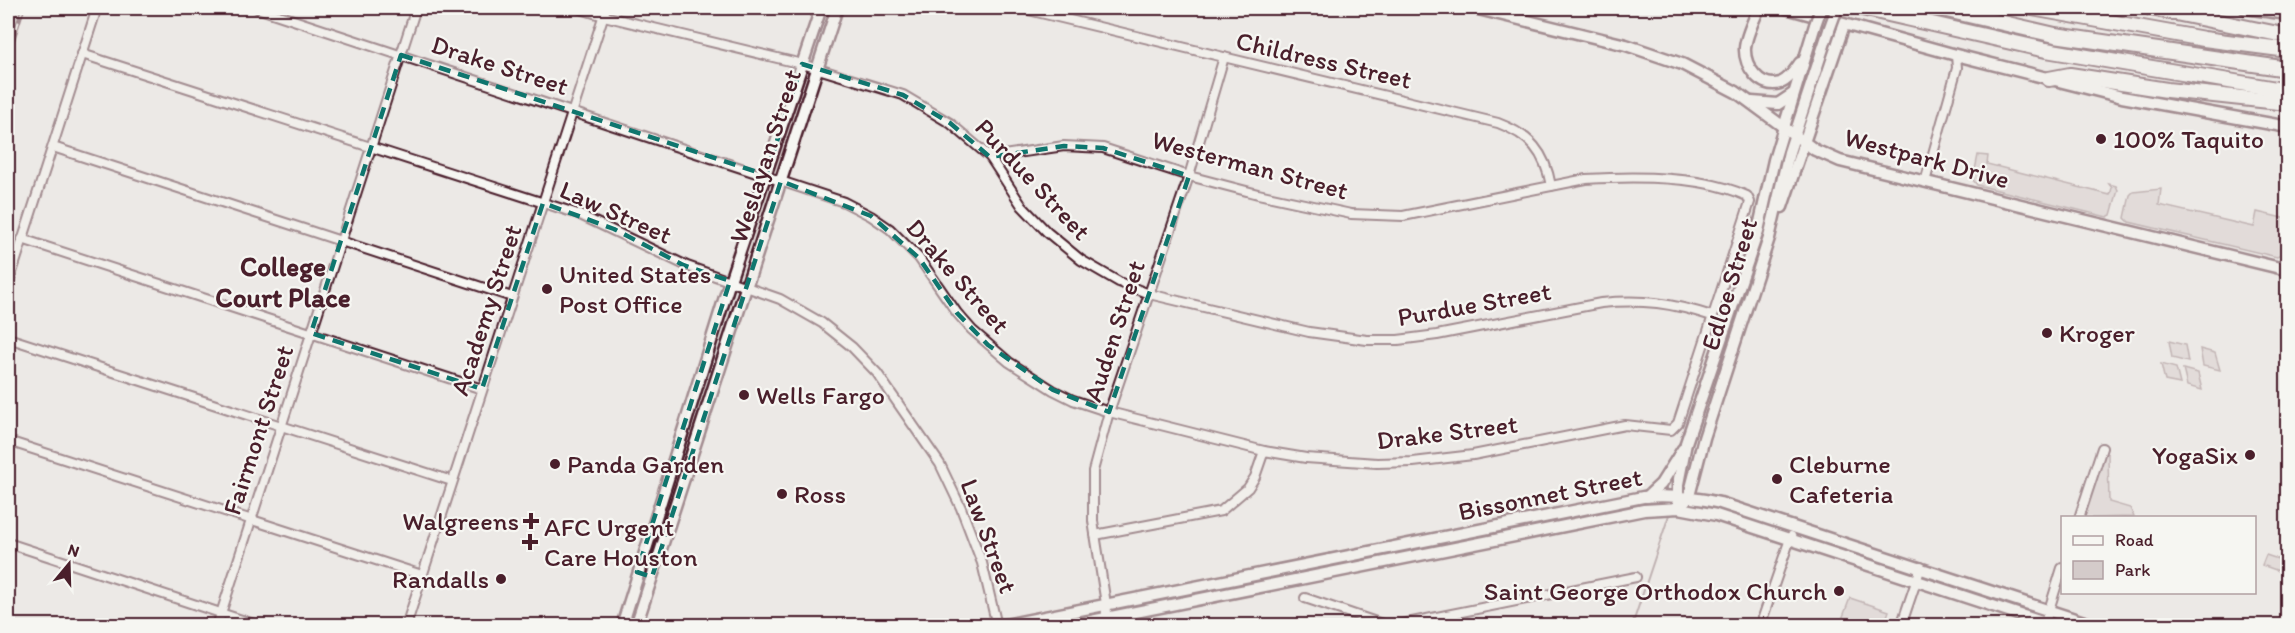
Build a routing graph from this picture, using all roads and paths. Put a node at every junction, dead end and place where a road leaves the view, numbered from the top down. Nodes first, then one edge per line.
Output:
1 (97, 8) edge
2 (257, 8) edge
3 (416, 8) edge
4 (577, 8) edge
5 (606, 8) edge
6 (821, 8) edge
7 (837, 8) edge
8 (1020, 8) edge
9 (1474, 8) edge
10 (1759, 8) edge
11 (1786, 8) edge
12 (1821, 8) edge
13 (1837, 8) edge
14 (1862, 8) edge
15 (1938, 8) edge
16 (2032, 8) edge
17 (2151, 8) edge
18 (2245, 8) edge
19 (1958, 10) edge
20 (2288, 14) edge
21 (604, 16) junction
22 (1844, 25) junction
23 (2288, 36) edge
24 (2288, 50) edge
25 (82, 54) junction
26 (401, 55) junction
27 (1956, 55) junction
28 (1805, 56) junction
29 (1224, 57) junction
30 (802, 64) junction
31 (817, 69) junction
32 (2284, 69) edge
33 (2049, 79) junction
34 (2288, 91) edge
35 (1794, 94) junction
36 (1749, 102) junction
37 (2288, 103) edge
38 (573, 110) junction
39 (1784, 127) junction
40 (2288, 127) edge
41 (1794, 134) junction
42 (1804, 142) junction
43 (53, 147) junction
44 (371, 147) junction
45 (990, 157) junction
46 (766, 175) junction
47 (1189, 176) junction
48 (781, 181) junction
49 (1925, 182) junction
50 (1551, 186) junction
51 (1746, 196) joint
52 (543, 203) junction
53 (1769, 238) junction
54 (22, 239) junction
55 (341, 241) junction
56 (2288, 270) edge
57 (730, 281) junction
58 (8, 285) edge
59 (747, 287) junction
60 (1149, 294) junction
61 (512, 297) junction
62 (1712, 316) junction
63 (1728, 317) junction
64 (1742, 322) junction
65 (311, 333) junction
66 (8, 338) edge
67 (483, 389) junction
68 (1109, 412) junction
69 (281, 426) junction
70 (1676, 427) joint
71 (683, 436) junction
72 (8, 441) edge
73 (695, 441) junction
74 (1686, 443) junction
75 (2102, 448) dead end
76 (1264, 452) junction
77 (452, 481) junction
78 (1677, 496) junction
79 (1689, 496) junction
80 (1647, 497) junction
81 (1679, 508) junction
82 (2080, 516) edge
83 (251, 520) junction
84 (1495, 527) junction
85 (1798, 528) junction
86 (1095, 535) junction
87 (1789, 539) junction
88 (1498, 540) junction
89 (8, 543) edge
90 (1291, 567) junction
91 (1921, 567) junction
92 (2061, 571) edge
93 (637, 572) junction
94 (422, 575) junction
95 (1636, 576) dead end
96 (652, 578) junction
97 (1294, 580) junction
98 (1917, 580) junction
99 (1305, 598) dead end
100 (1106, 604) junction
101 (2049, 610) junction
102 (221, 613) junction
103 (1448, 614) junction
104 (1107, 622) edge
105 (2047, 624) edge
106 (217, 626) edge
107 (260, 626) edge
108 (406, 626) edge
109 (622, 626) edge
110 (636, 626) edge
111 (999, 626) edge
112 (1066, 626) edge
113 (1390, 626) edge
114 (1442, 626) edge
115 (1760, 626) edge
116 (1901, 626) edge
117 (2096, 626) edge

1 - 25 street
2 - 26 street, Drake Street
3 - 26 street, Fairmont Street
4 - 21 street, Purdue Street
5 - 21 street, Academy Street
6 - 30 main road, Weslayan Street
7 - 31 main road, Weslayan Street
8 - 29 street, Childress Street
9 - 36 main road, Westpark Drive
10 - 28 main road
11 - 22 main road
12 - 28 main road, Edloe Street, bridge
13 - 41 main road, Edloe Street, bridge
14 - 34 highway
15 - 19 highway
16 - 24 highway
17 - 23 highway
18 - 20 main road
19 - 32 highway
21 - 30 street, Purdue Street
21 - 38 street, Academy Street
22 - 27 main road
22 - 42 main road
25 - 43 street
25 - 44 street, Law Street
26 - 38 street, Drake Street
26 - 44 street, Fairmont Street
27 - 33 main road
27 - 49 street
28 - 35 main road, Edloe Street
29 - 47 street, Auden Street
29 - 50 street, Childress Street
30 - 31 street, Purdue Street
30 - 46 main road, Weslayan Street
31 - 45 street, Purdue Street
31 - 48 main road, Weslayan Street
33 - 37 highway
33 - 40 main road
35 - 36 main road
35 - 39 main road, Edloe Street
36 - 39 main road, Westpark Drive
38 - 46 street, Drake Street
38 - 52 street, Academy Street
39 - 41 main road, Westpark Drive
39 - 63 main road, Edloe Street
41 - 42 main road, Westpark Drive
41 - 53 main road, Edloe Street
42 - 49 main road, Westpark Drive
42 - 53 main road
43 - 54 street
43 - 55 street
44 - 52 street, Law Street
44 - 55 street, Fairmont Street
45 - 47 street, Westerman Street
45 - 60 street, Purdue Street
46 - 48 street, Drake Street
46 - 57 main road, Weslayan Street
47 - 50 street, Westerman Street
47 - 60 street, Auden Street
48 - 59 main road, Weslayan Street
48 - 68 street, Drake Street
49 - 56 main road, Westpark Drive
50 - 51 street, Westerman Street
51 - 62 street, Edloe Street
52 - 57 street, Law Street
52 - 61 street, Academy Street
53 - 64 main road, Edloe Street
54 - 58 street
54 - 65 street
55 - 61 street
55 - 65 street, Fairmont Street
57 - 59 street, Law Street
57 - 71 main road, Weslayan Street
59 - 73 main road, Weslayan Street
59 - 111 street, Law Street
60 - 62 street, Purdue Street
60 - 68 street, Auden Street
61 - 67 street, Academy Street
62 - 70 street, Edloe Street
63 - 64 main road
63 - 74 main road, Edloe Street
64 - 79 main road, Edloe Street
65 - 67 street
65 - 69 street, Fairmont Street
66 - 69 street
67 - 77 street, Academy Street
68 - 76 street, Drake Street
68 - 86 street, Auden Street
69 - 77 street
69 - 83 street, Fairmont Street
70 - 76 street, Drake Street
71 - 73 main road
71 - 93 main road, Weslayan Street
72 - 83 street
73 - 96 main road, Weslayan Street
74 - 78 main road, Edloe Street
74 - 80 main road, Edloe Street
75 - 82 street
76 - 86 street
77 - 94 street, Academy Street
78 - 79 main road, Bissonnet Street
78 - 80 main road, Bissonnet Street
78 - 81 main road, Edloe Street
79 - 81 main road, Edloe Street
79 - 85 main road, Bissonnet Street
80 - 84 main road, Bissonnet Street
81 - 87 main road, Bissonnet Street
81 - 88 main road, Bissonnet Street
83 - 94 street
83 - 102 street, Fairmont Street
84 - 88 main road
84 - 90 main road, Bissonnet Street
85 - 87 street
85 - 91 main road, Bissonnet Street
86 - 100 street, Auden Street
87 - 98 main road, Bissonnet Street
87 - 115 street
88 - 97 main road, Bissonnet Street
89 - 102 street
90 - 97 main road
90 - 100 main road, Bissonnet Street
91 - 98 street
91 - 101 main road, Bissonnet Street
92 - 101 street
93 - 96 main road
93 - 109 main road, Weslayan Street
94 - 108 street, Academy Street
95 - 103 street
96 - 110 main road, Weslayan Street
97 - 104 main road, Bissonnet Street
98 - 105 main road, Bissonnet Street
98 - 116 street
99 - 113 street
100 - 104 street, Auden Street
100 - 111 main road, Bissonnet Street
101 - 105 street
101 - 117 main road, Bissonnet Street
102 - 106 street, Fairmont Street
102 - 107 street
103 - 113 street
103 - 114 street
104 - 112 main road, Bissonnet Street

